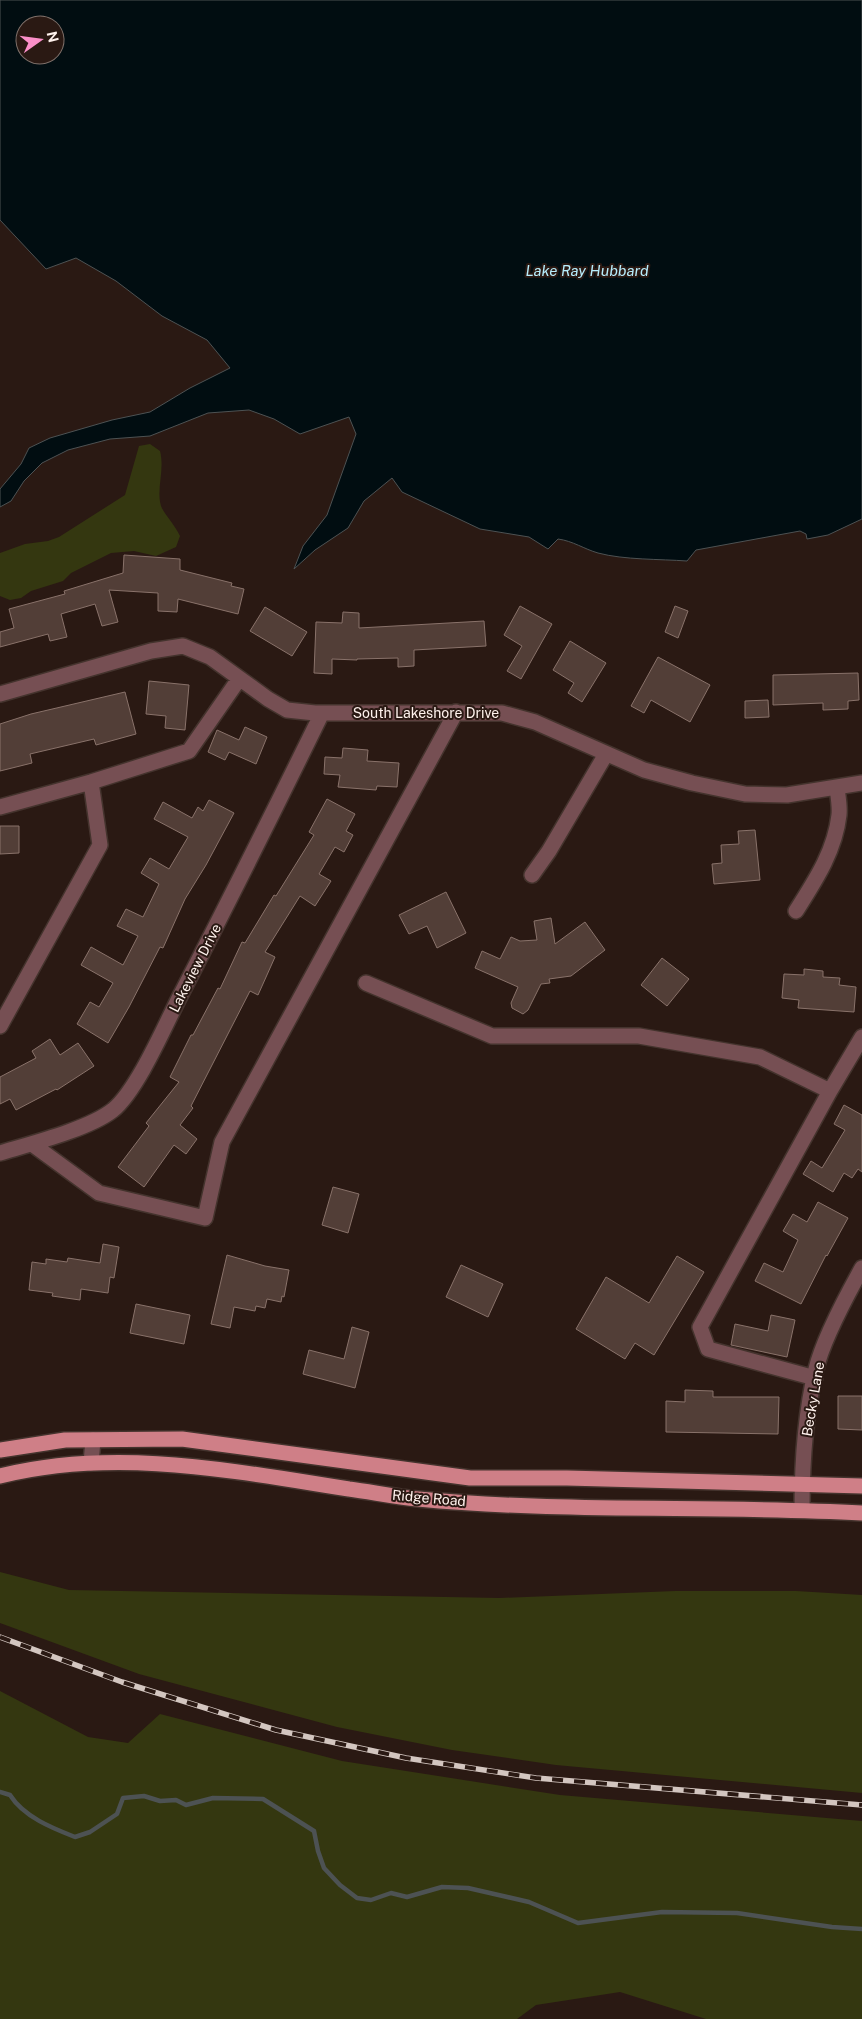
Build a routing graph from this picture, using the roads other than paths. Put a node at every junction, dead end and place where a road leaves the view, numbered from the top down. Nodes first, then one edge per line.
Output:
1 (239, 679) junction
2 (0, 694) edge
3 (456, 712) junction
4 (322, 713) junction
5 (606, 754) junction
6 (91, 782) junction
7 (862, 783) edge
8 (837, 788) junction
9 (0, 807) edge
10 (532, 875) dead end
11 (796, 911) dead end
12 (366, 983) dead end
13 (0, 1026) edge
14 (862, 1036) edge
15 (830, 1091) junction
16 (32, 1144) junction
17 (0, 1153) edge
18 (862, 1268) edge
19 (815, 1378) junction
20 (93, 1440) junction
21 (0, 1450) edge
22 (92, 1463) junction
23 (386, 1467) junction
24 (0, 1476) edge
25 (802, 1485) junction
26 (862, 1486) edge
27 (382, 1494) junction
28 (802, 1510) junction
29 (862, 1513) edge

1 - 2 street, South Lakeshore Drive
1 - 4 street, South Lakeshore Drive
1 - 6 street
3 - 4 street, South Lakeshore Drive
3 - 5 street, South Lakeshore Drive
3 - 16 street
4 - 16 street, Lakeview Drive
5 - 8 street, South Lakeshore Drive
5 - 10 street
6 - 9 street
6 - 13 street
7 - 8 street, South Lakeshore Drive
8 - 11 street
12 - 15 street
14 - 15 street
15 - 19 street
16 - 17 street, Lakeview Drive
18 - 19 street, Becky Lane
19 - 25 street, Becky Lane
20 - 21 main road, Ridge Road
20 - 22 street
20 - 23 main road, Ridge Road
22 - 24 main road, Ridge Road
22 - 27 main road, Ridge Road
23 - 25 main road, Ridge Road
23 - 27 main road
25 - 26 main road, Ridge Road
25 - 28 street, Becky Lane
27 - 28 main road, Ridge Road
28 - 29 main road, Ridge Road

